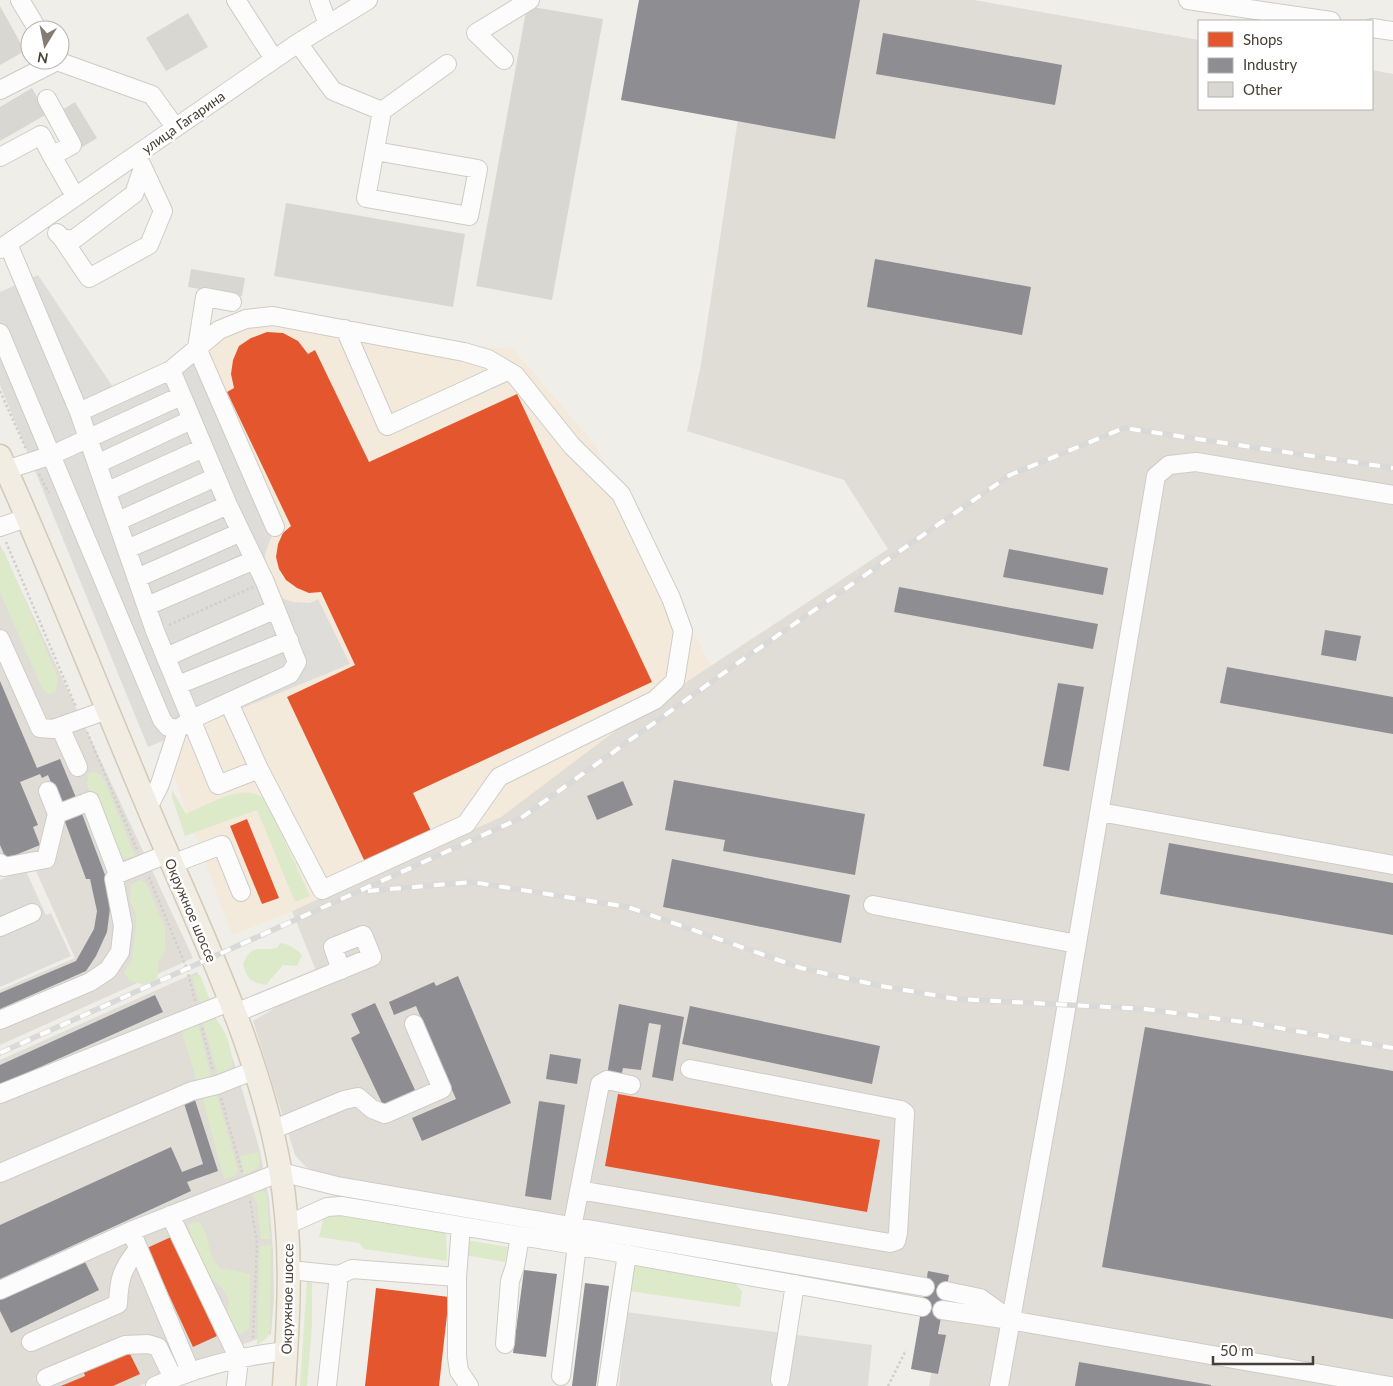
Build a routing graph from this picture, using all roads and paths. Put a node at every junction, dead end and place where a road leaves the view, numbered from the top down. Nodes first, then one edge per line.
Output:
1 (20, 0) edge
2 (236, 0) edge
3 (319, 0) edge
4 (368, 0) edge
5 (530, 0) edge
6 (1188, 0) edge
7 (1232, 3) edge
8 (32, 20) edge
9 (1326, 20) edge
10 (328, 24) junction
11 (1373, 28) edge
12 (1393, 31) edge
13 (298, 43) junction
14 (274, 59) junction
15 (504, 60) dead end
16 (447, 64) dead end
17 (70, 65) edge
18 (38, 70) edge
19 (0, 90) edge
20 (47, 100) dead end
21 (382, 111) junction
22 (175, 127) junction
23 (375, 150) junction
24 (52, 156) junction
25 (0, 157) edge
26 (139, 161) junction
27 (75, 196) junction
28 (42, 220) junction
29 (62, 238) junction
30 (4, 246) edge
31 (232, 302) dead end
32 (345, 329) junction
33 (0, 333) edge
34 (197, 348) junction
35 (171, 370) junction
36 (507, 371) junction
37 (0, 391) edge
38 (182, 396) junction
39 (79, 412) junction
40 (192, 420) junction
41 (89, 437) junction
42 (204, 448) junction
43 (52, 455) junction
44 (32, 461) junction
45 (3, 463) edge
46 (99, 463) junction
47 (216, 477) junction
48 (108, 491) junction
49 (1393, 495) edge
50 (53, 500) dead end
51 (228, 505) junction
52 (26, 518) junction
53 (118, 521) junction
54 (275, 527) dead end
55 (2, 532) edge
56 (241, 532) junction
57 (127, 549) junction
58 (254, 560) junction
59 (137, 578) junction
60 (265, 582) junction
61 (147, 606) junction
62 (276, 609) junction
63 (155, 631) junction
64 (0, 639) edge
65 (289, 640) junction
66 (166, 657) junction
67 (178, 685) junction
68 (229, 703) junction
69 (107, 710) junction
70 (82, 719) junction
71 (192, 719) junction
72 (60, 727) junction
73 (178, 730) junction
74 (78, 768) dead end
75 (259, 769) junction
76 (48, 791) dead end
77 (148, 808) junction
78 (1100, 812) junction
79 (57, 814) junction
80 (169, 859) junction
81 (0, 863) edge
82 (143, 864) junction
83 (1393, 865) edge
84 (118, 874) junction
85 (241, 892) dead end
86 (873, 905) dead end
87 (32, 913) dead end
88 (0, 927) edge
89 (1077, 944) junction
90 (341, 970) dead end
91 (231, 1008) junction
92 (198, 1013) junction
93 (0, 1020) edge
94 (414, 1024) dead end
95 (690, 1069) dead end
96 (255, 1070) junction
97 (217, 1085) junction
98 (631, 1085) dead end
99 (0, 1094) edge
100 (272, 1130) junction
101 (281, 1172) junction
102 (0, 1173) edge
103 (245, 1184) junction
104 (579, 1190) junction
105 (170, 1215) junction
106 (287, 1225) junction
107 (462, 1226) junction
108 (572, 1226) junction
109 (131, 1231) junction
110 (520, 1236) junction
111 (573, 1244) junction
112 (138, 1249) junction
113 (627, 1254) junction
114 (290, 1270) junction
115 (339, 1275) junction
116 (457, 1277) junction
117 (795, 1284) junction
118 (925, 1287) dead end
119 (0, 1290) edge
120 (946, 1291) dead end
121 (922, 1306) dead end
122 (942, 1310) dead end
123 (1010, 1320) junction
124 (31, 1342) dead end
125 (505, 1344) dead end
126 (906, 1350) dead end
127 (287, 1351) junction
128 (246, 1357) junction
129 (190, 1371) junction
130 (561, 1376) dead end
131 (46, 1378) dead end
132 (172, 1378) junction
133 (780, 1380) dead end
134 (155, 1386) edge
135 (236, 1386) edge
136 (284, 1386) edge
137 (326, 1386) edge
138 (469, 1386) edge
139 (607, 1386) edge
140 (888, 1386) edge
141 (999, 1386) edge
142 (1390, 1386) edge

1 - 8 street
2 - 14 street
3 - 10 street
4 - 10 street, улица Гагарина
5 - 15 street
6 - 7 street
7 - 9 street
10 - 13 street, улица Гагарина
11 - 12 street
13 - 14 street, улица Гагарина
13 - 21 street
14 - 22 street, улица Гагарина
16 - 21 street
17 - 22 street
18 - 19 street
20 - 24 street
21 - 23 street
22 - 26 street, улица Гагарина
23 - 23 street
24 - 25 street
24 - 27 street
26 - 27 street, улица Гагарина
26 - 29 street
26 - 29 street
27 - 28 street, улица Гагарина
28 - 29 street
28 - 30 street, улица Гагарина
30 - 39 street
31 - 34 street
32 - 34 street
32 - 36 street
32 - 36 street
33 - 43 street
34 - 35 street
34 - 54 street
35 - 38 street
35 - 39 street
36 - 75 street
37 - 44 path
38 - 40 street
38 - 41 street
39 - 41 street
40 - 42 street
40 - 46 street
41 - 43 street
41 - 46 street
42 - 47 street
42 - 48 street
43 - 44 street
43 - 73 street
44 - 45 street
44 - 50 path
45 - 52 main road, Окружное шоссе
46 - 48 street
47 - 51 street
47 - 53 street
48 - 53 street
49 - 78 street
51 - 56 street
51 - 57 street
52 - 55 street
52 - 69 main road, Окружное шоссе
53 - 57 street
55 - 70 path
56 - 58 street
56 - 59 street
57 - 59 street
58 - 60 street
58 - 61 street
59 - 61 street
60 - 62 street
60 - 63 path
61 - 63 street
62 - 65 street
62 - 66 street
63 - 66 street
64 - 72 street
65 - 67 street
65 - 68 street
66 - 67 street
67 - 71 street
68 - 71 street
68 - 75 street
69 - 70 street
69 - 77 main road, Окружное шоссе
70 - 72 street
70 - 82 path
71 - 73 street
71 - 75 street
72 - 74 street
73 - 77 street
76 - 79 street
77 - 80 main road, Окружное шоссе
78 - 83 street
78 - 89 street
79 - 81 street
79 - 84 street
80 - 82 street
80 - 85 street
80 - 91 main road, Окружное шоссе
82 - 84 street
82 - 92 path
84 - 93 street
86 - 89 street
87 - 88 street
89 - 123 street
90 - 91 street
91 - 92 street
91 - 96 main road, Окружное шоссе
92 - 97 path
92 - 99 street
94 - 100 street
95 - 104 street
96 - 97 street
96 - 100 main road, Окружное шоссе
97 - 102 street
97 - 103 path
98 - 104 street
100 - 101 main road, Окружное шоссе
101 - 103 street
101 - 106 main road, Окружное шоссе
101 - 108 street
103 - 105 street
103 - 128 path
104 - 108 street
105 - 109 street
105 - 128 street
106 - 107 street
106 - 114 main road, Окружное шоссе
107 - 110 street
107 - 116 street
108 - 111 street
108 - 118 street
109 - 112 street
109 - 119 street
110 - 111 street
110 - 125 street
111 - 113 street
111 - 130 street
112 - 124 street
112 - 129 street
113 - 117 street
113 - 139 street
114 - 115 street
114 - 127 main road, Окружное шоссе
115 - 116 street
115 - 137 street
116 - 138 street
117 - 121 street
117 - 133 street
120 - 123 street
122 - 123 street
123 - 141 street
123 - 142 street
126 - 140 path
127 - 128 street
127 - 136 main road, Окружное шоссе
128 - 129 street
128 - 135 street
129 - 132 street
131 - 132 street
132 - 134 street

